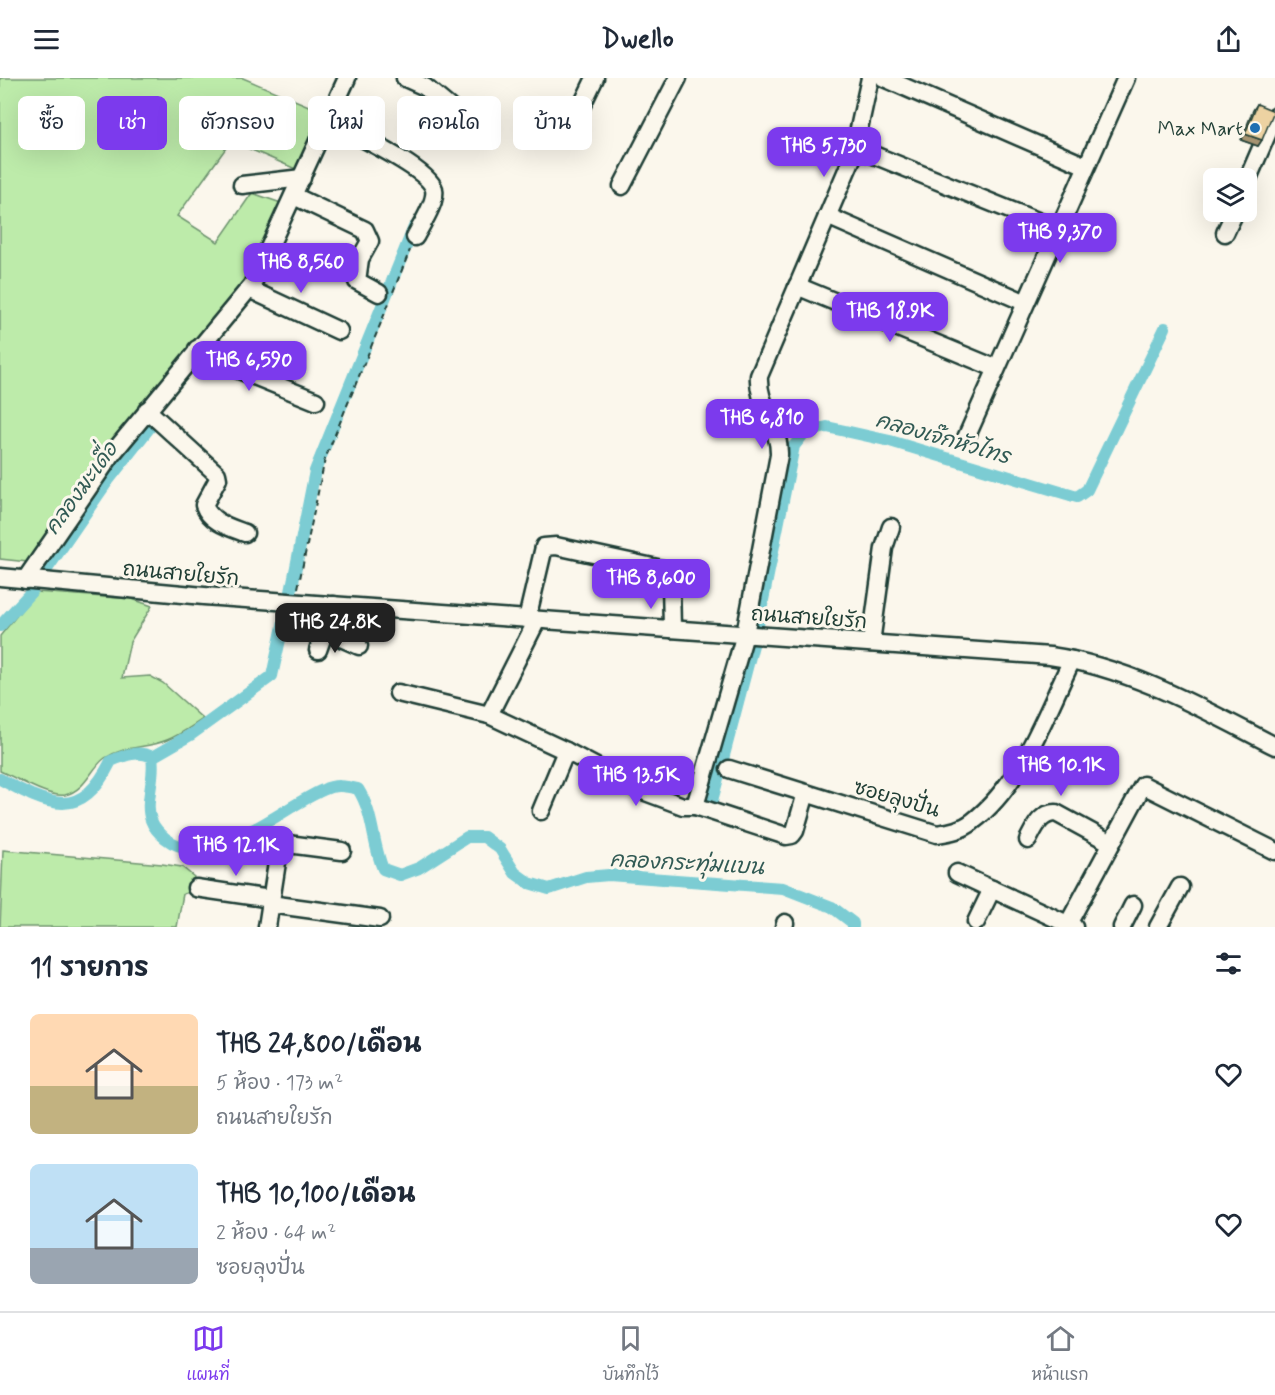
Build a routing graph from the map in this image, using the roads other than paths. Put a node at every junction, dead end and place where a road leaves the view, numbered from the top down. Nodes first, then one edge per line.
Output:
1 (405, 78) edge
2 (595, 78) edge
3 (678, 78) edge
4 (870, 78) edge
5 (884, 78) edge
6 (1126, 78) edge
7 (341, 80) edge
8 (336, 96) edge
9 (436, 96) edge
10 (587, 96) edge
11 (1275, 116) edge
12 (854, 147) junction
13 (315, 150) edge
14 (383, 150) edge
15 (1086, 166) junction
16 (1252, 168) edge
17 (302, 178) junction
18 (242, 185) dead end
19 (622, 186) dead end
20 (294, 196) junction
21 (826, 216) junction
22 (1231, 222) edge
23 (1056, 229) junction
24 (1226, 233) dead end
25 (415, 237) road end
26 (797, 286) junction
27 (249, 289) junction
28 (379, 293) dead end
29 (1024, 303) junction
30 (339, 331) dead end
31 (197, 349) junction
32 (995, 368) junction
33 (316, 401) dead end
34 (147, 410) junction
35 (966, 438) dead end
36 (891, 527) dead end
37 (245, 533) dead end
38 (0, 578) edge
39 (25, 580) junction
40 (334, 605) junction
41 (532, 619) junction
42 (672, 629) junction
43 (325, 631) junction
44 (745, 634) junction
45 (872, 643) junction
46 (359, 646) dead end
47 (318, 650) dead end
48 (1072, 660) junction
49 (398, 693) dead end
50 (489, 715) junction
51 (1275, 746) edge
52 (566, 751) junction
53 (729, 769) dead end
54 (806, 793) junction
55 (695, 806) junction
56 (541, 811) dead end
57 (1028, 840) dead end
58 (1111, 843) junction
59 (342, 851) dead end
60 (1275, 851) edge
61 (957, 873) dead end
62 (1180, 887) dead end
63 (196, 888) dead end
64 (992, 889) junction
65 (271, 902) junction
66 (1133, 905) dead end
67 (381, 919) dead end
68 (976, 922) dead end
69 (1071, 926) edge
70 (267, 927) edge
71 (1122, 927) edge
72 (1158, 927) edge

1 - 9 street
2 - 10 street
3 - 19 street
4 - 12 street
5 - 15 street
6 - 15 street
7 - 8 street
11 - 16 street
12 - 21 street
12 - 23 street
13 - 17 street
14 - 25 street
15 - 23 street
17 - 18 street
17 - 20 street
20 - 27 street
20 - 28 street
21 - 26 street
21 - 29 street
22 - 24 street
23 - 29 street
26 - 32 street
26 - 44 street
27 - 30 street
27 - 31 street
29 - 32 street
31 - 33 street
31 - 34 street
32 - 35 street
34 - 37 street
34 - 39 street
36 - 45 street
38 - 39 street, ถนนสายใยรัก
39 - 40 street, ถนนสายใยรัก
40 - 41 street, ถนนสายใยรัก
40 - 43 street
41 - 42 street, ถนนสายใยรัก
41 - 42 street
41 - 50 street
42 - 44 street, ถนนสายใยรัก
43 - 46 street
43 - 47 street
44 - 45 street, ถนนสายใยรัก
44 - 55 street
45 - 48 street, ถนนสายใยรัก
48 - 51 street, ถนนสายใยรัก
48 - 54 street, ซอยลุงปั่น
49 - 50 street
50 - 52 street
52 - 55 street
52 - 56 street
53 - 54 street, ซอยลุงปั่น
54 - 55 street
57 - 58 street
58 - 60 street
58 - 69 street
59 - 65 street
61 - 64 street
62 - 72 street
63 - 65 street
64 - 68 street
64 - 69 street
65 - 67 street
65 - 70 street
66 - 71 street

